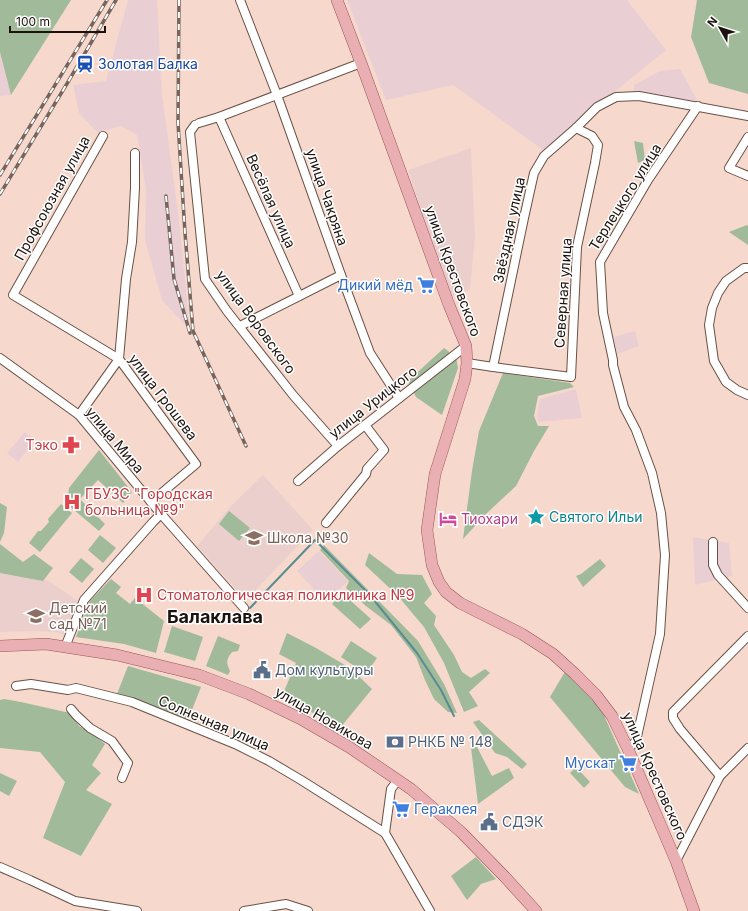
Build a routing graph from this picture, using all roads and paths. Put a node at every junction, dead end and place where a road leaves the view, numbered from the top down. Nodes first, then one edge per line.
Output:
1 (240, 0) edge
2 (337, 0) edge
3 (361, 63) junction
4 (277, 95) junction
5 (698, 106) junction
6 (748, 116) edge
7 (219, 117) junction
8 (576, 128) junction
9 (103, 136) dead end
10 (748, 137) edge
11 (135, 153) dead end
12 (748, 176) edge
13 (748, 268) edge
14 (341, 275) junction
15 (13, 294) joint
16 (299, 296) junction
17 (240, 326) junction
18 (466, 346) junction
19 (0, 358) edge
20 (119, 358) junction
21 (467, 363) junction
22 (494, 368) junction
23 (748, 395) edge
24 (398, 398) junction
25 (79, 415) junction
26 (365, 425) junction
27 (338, 446) junction
28 (298, 481) dead end
29 (151, 502) junction
30 (161, 514) junction
31 (326, 522) dead end
32 (713, 542) dead end
33 (244, 608) dead end
34 (748, 608) edge
35 (748, 636) edge
36 (0, 646) edge
37 (65, 647) junction
38 (16, 686) dead end
39 (71, 709) dead end
40 (748, 748) edge
41 (628, 749) junction
42 (720, 776) junction
43 (122, 778) dead end
44 (398, 780) junction
45 (385, 833) junction
46 (676, 861) junction
47 (0, 867) edge
48 (137, 911) edge
49 (244, 911) edge
50 (308, 911) edge
51 (430, 911) edge
52 (536, 911) edge
53 (694, 911) edge

1 - 4 street, улица Чакряна
2 - 3 main road, улица Крестовского
3 - 4 street
3 - 18 main road, улица Крестовского
4 - 7 street
4 - 14 street, улица Чакряна
5 - 6 street, Звёздная улица
5 - 8 street, Звёздная улица
5 - 41 street, Терлецкого улица
7 - 16 street, Весёлая улица
7 - 17 street, улица Воровского
8 - 22 street, Звёздная улица
8 - 22 street, Северная улица
9 - 15 street, Профсоюзная улица
10 - 12 street
11 - 20 street
13 - 23 street
14 - 16 street
14 - 24 street, улица Чакряна
15 - 20 street, улица Грошева
16 - 17 street
17 - 27 street, улица Воровского
18 - 21 main road, улица Крестовского
18 - 24 street, улица Урицкого
19 - 25 street, улица Мира
20 - 25 street
20 - 29 street, улица Грошева
21 - 22 street
21 - 41 main road, улица Крестовского
24 - 26 street, улица Урицкого
25 - 29 street, улица Мира
26 - 27 street, улица Урицкого
26 - 31 street
27 - 28 street, улица Урицкого
29 - 30 street, улица Мира
30 - 33 street, улица Мира
30 - 37 street
32 - 34 street
35 - 42 street
36 - 37 main road, улица Новикова
37 - 44 main road, улица Новикова
38 - 45 street, Солнечная улица
39 - 43 street
40 - 42 street
41 - 46 main road, улица Крестовского
42 - 46 street
44 - 45 street
44 - 52 main road, улица Новикова
45 - 51 street
46 - 53 main road, улица Крестовского
47 - 48 street
49 - 50 street

